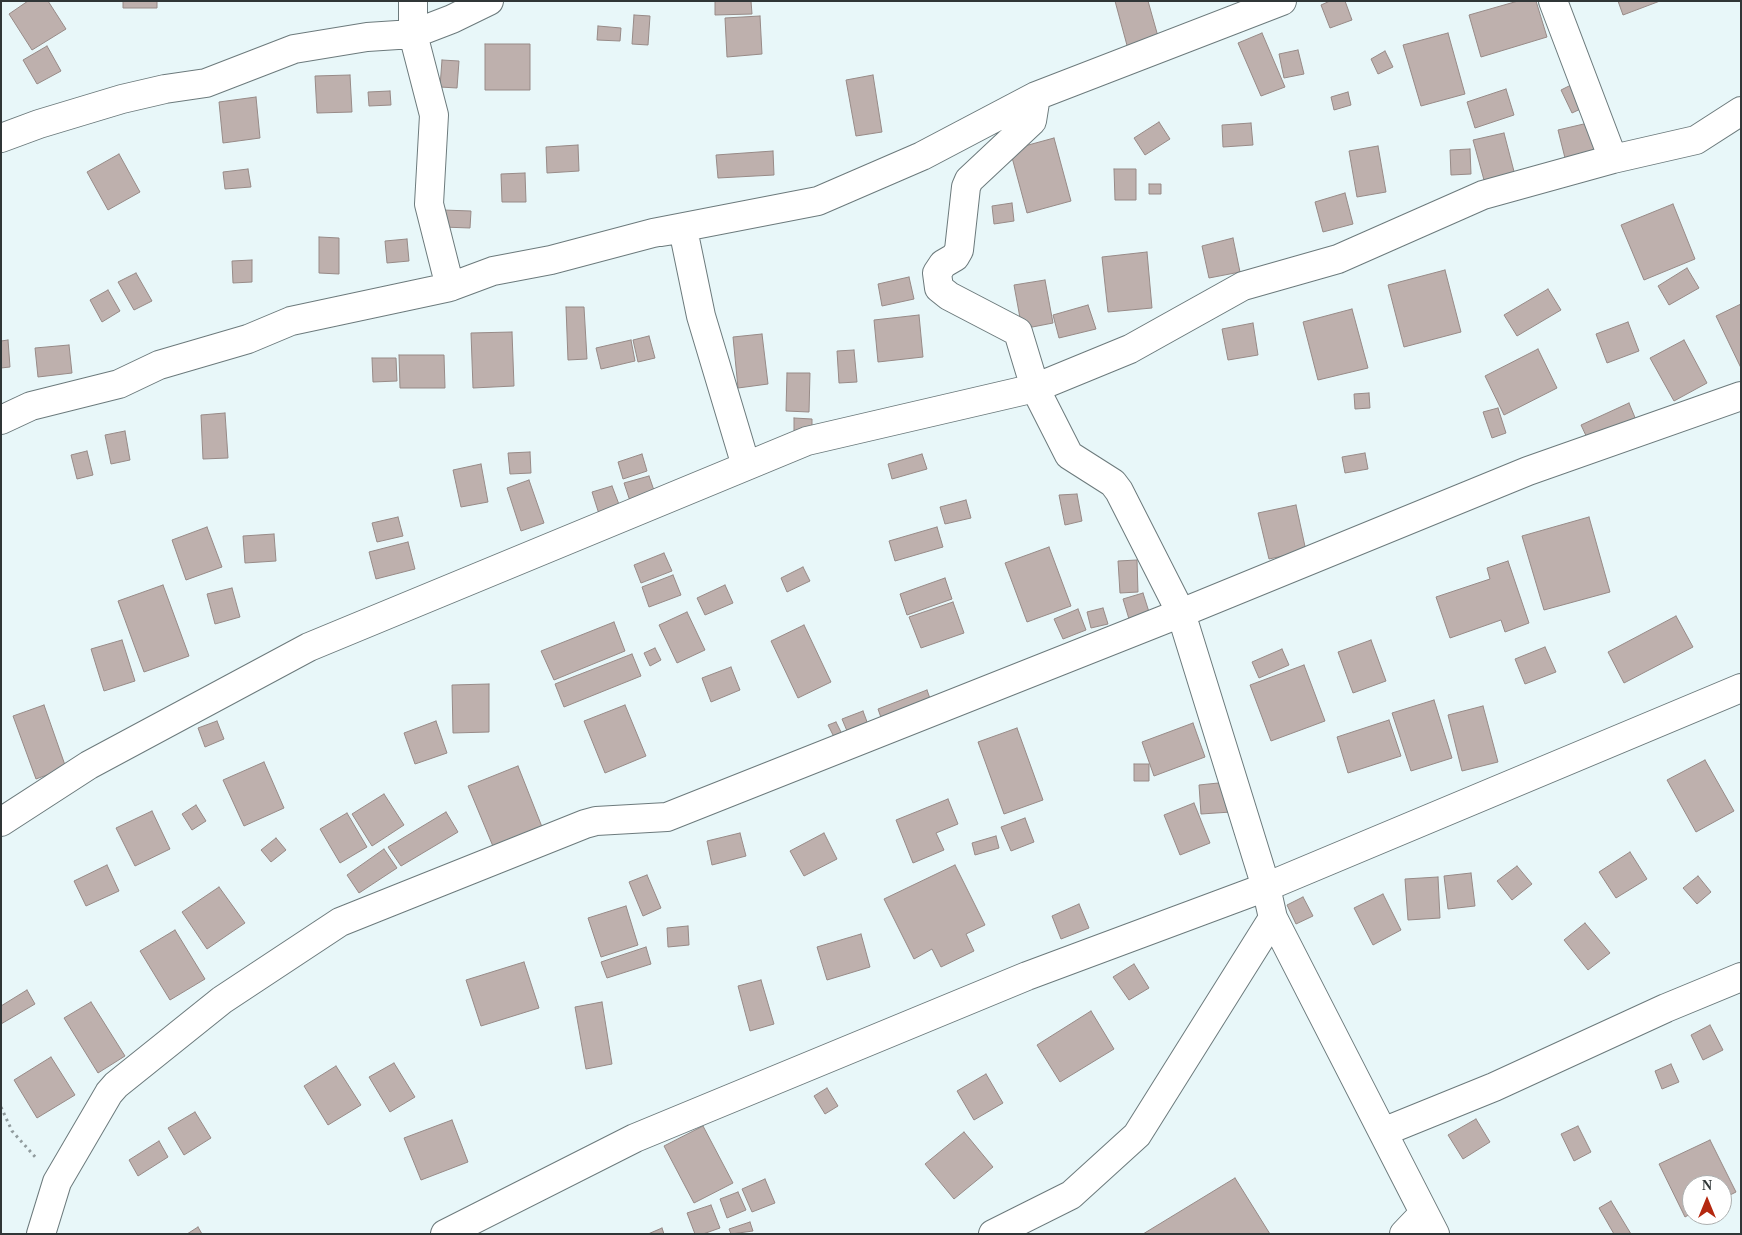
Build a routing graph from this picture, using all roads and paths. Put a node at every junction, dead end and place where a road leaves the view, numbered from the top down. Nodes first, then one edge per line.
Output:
1 (412, 1) edge
2 (489, 1) edge
3 (1282, 1) edge
4 (1552, 1) edge
5 (413, 34) junction
6 (1036, 96) junction
7 (1741, 111) edge
8 (1, 138) edge
9 (1613, 159) junction
10 (652, 233) junction
11 (450, 287) junction
12 (1035, 388) junction
13 (1741, 396) edge
14 (1, 420) edge
15 (746, 466) junction
16 (1181, 613) junction
17 (1741, 688) edge
18 (1, 822) edge
19 (1266, 887) junction
20 (1273, 918) junction
21 (1741, 977) edge
22 (1, 1107) edge
23 (1383, 1132) junction
24 (57, 1182) junction
25 (1430, 1223) edge
26 (41, 1234) edge
27 (445, 1234) edge
28 (993, 1234) edge
29 (1404, 1234) edge

1 - 5 street
2 - 5 street
3 - 6 street
4 - 9 street
5 - 8 street
5 - 11 street
6 - 10 street
6 - 12 street
7 - 9 street
9 - 12 street
10 - 11 street
10 - 15 street
11 - 14 street
12 - 15 street
12 - 16 street
13 - 16 street
15 - 18 street
16 - 19 street
16 - 24 street
17 - 19 street
19 - 20 street
19 - 27 street
20 - 23 street
20 - 28 street
21 - 23 street
22 - 24 path
23 - 25 street
24 - 26 street
25 - 29 street

